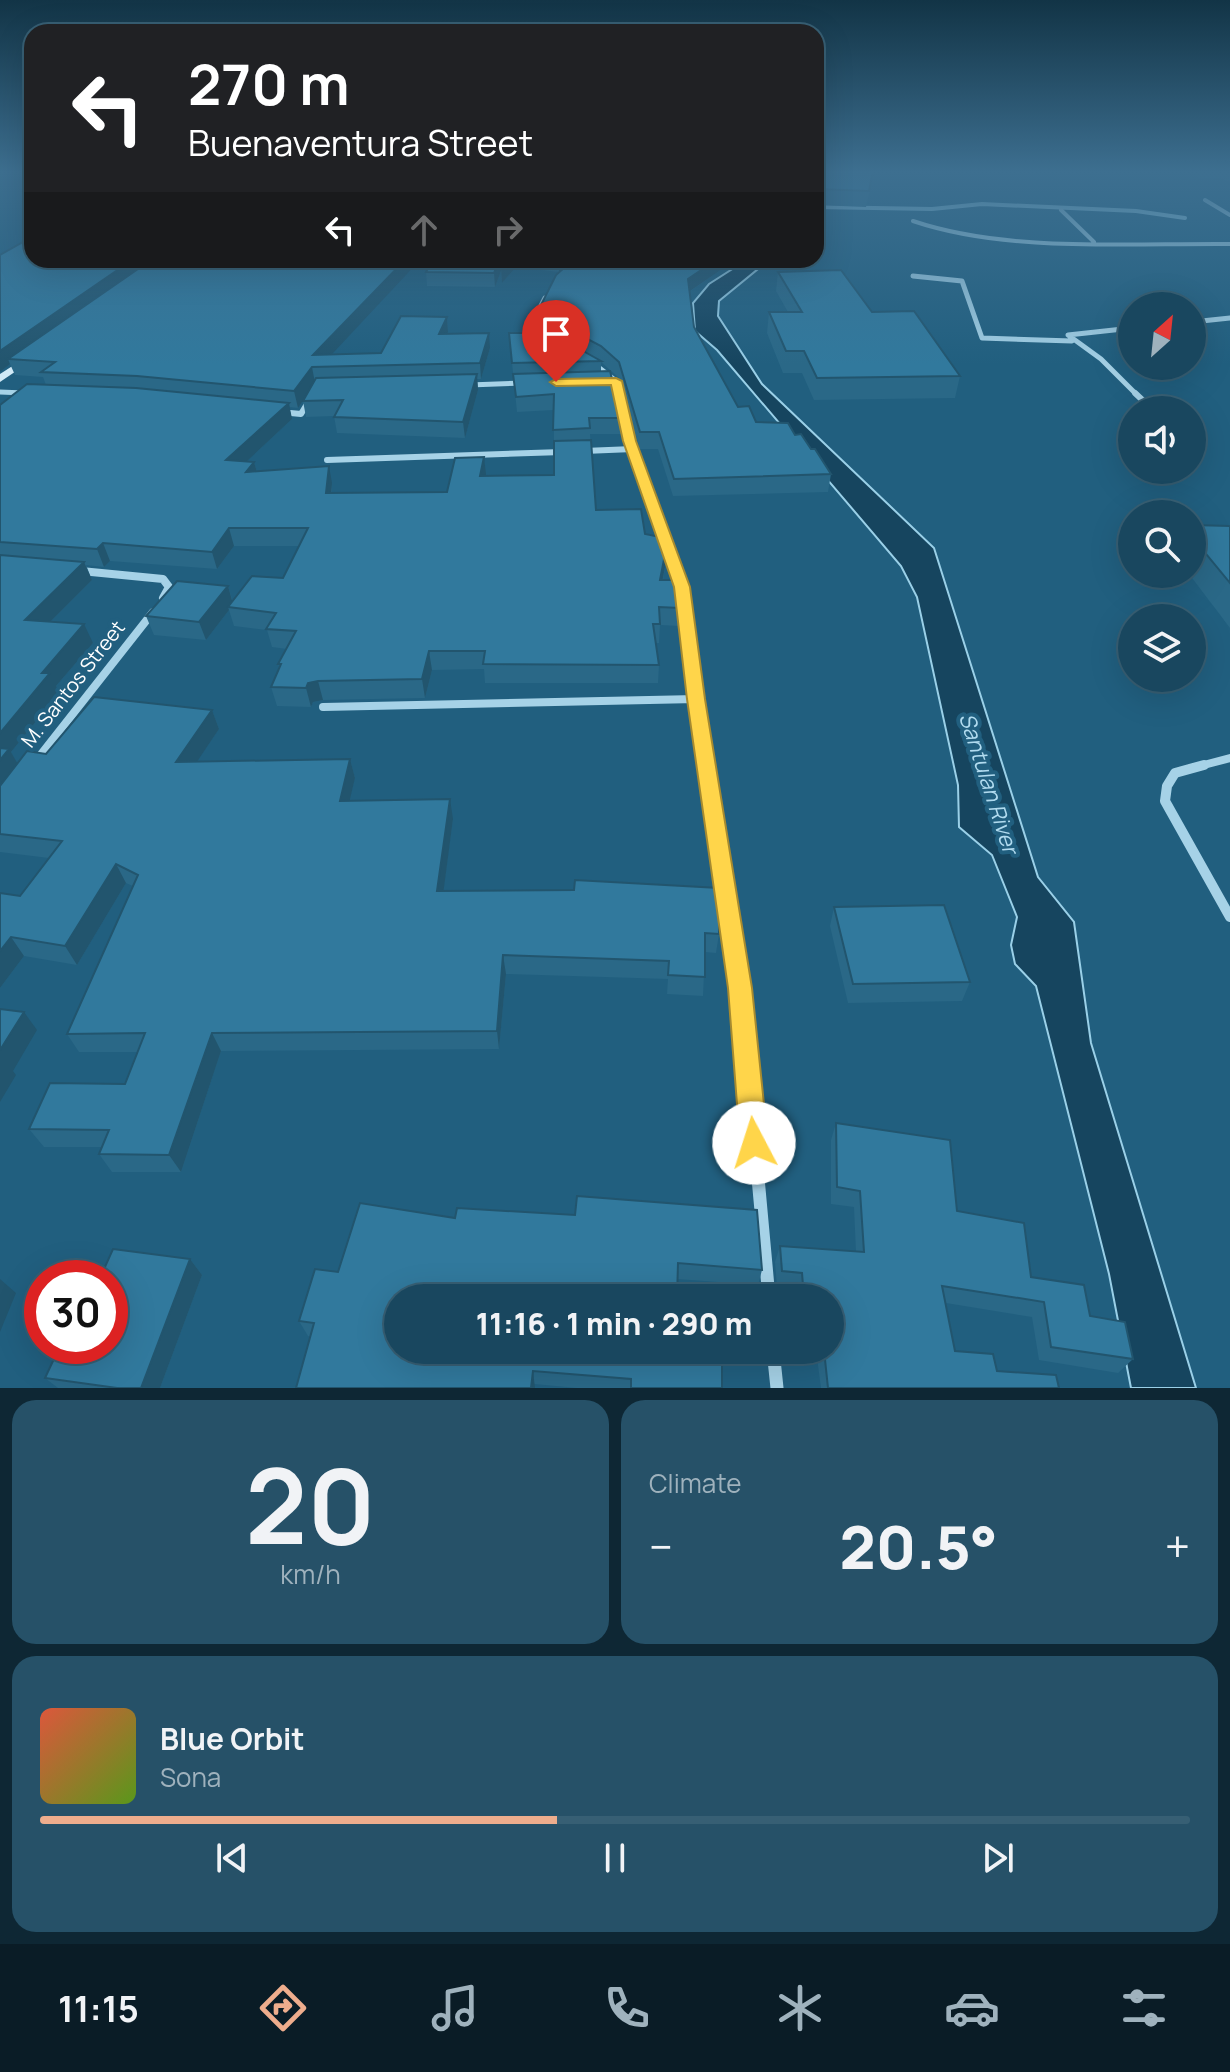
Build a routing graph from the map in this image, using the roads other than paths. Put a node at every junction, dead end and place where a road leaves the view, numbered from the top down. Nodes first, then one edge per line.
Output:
1 (964, 236) edge
2 (1088, 236) edge
3 (1095, 243) junction
4 (1230, 244) edge
5 (913, 276) dead end
6 (552, 286) edge
7 (1230, 318) edge
8 (1206, 321) edge
9 (1118, 329) edge
10 (546, 336) edge
11 (1072, 341) junction
12 (41, 349) edge
13 (585, 359) edge
14 (2, 377) edge
15 (600, 381) edge
16 (616, 381) junction
17 (537, 383) edge
18 (458, 385) edge
19 (316, 388) edge
20 (0, 392) edge
21 (32, 393) edge
22 (1139, 396) edge
23 (269, 411) edge
24 (633, 449) junction
25 (327, 460) dead end
26 (70, 570) edge
27 (696, 699) junction
28 (323, 707) dead end
29 (1230, 758) edge
30 (28, 771) edge
31 (1230, 917) edge
32 (768, 1284) edge
33 (774, 1364) edge
34 (777, 1388) edge

1 - 3 street
2 - 3 street
3 - 4 street
5 - 11 street
6 - 10 street
7 - 8 street
9 - 11 street
11 - 22 street
12 - 14 main road
13 - 16 street
15 - 16 street
16 - 24 street
17 - 18 street
19 - 23 street
20 - 21 street
24 - 25 street
24 - 27 street
26 - 30 street, M. Santos Street
27 - 28 street
27 - 32 street
29 - 31 street
33 - 34 street

